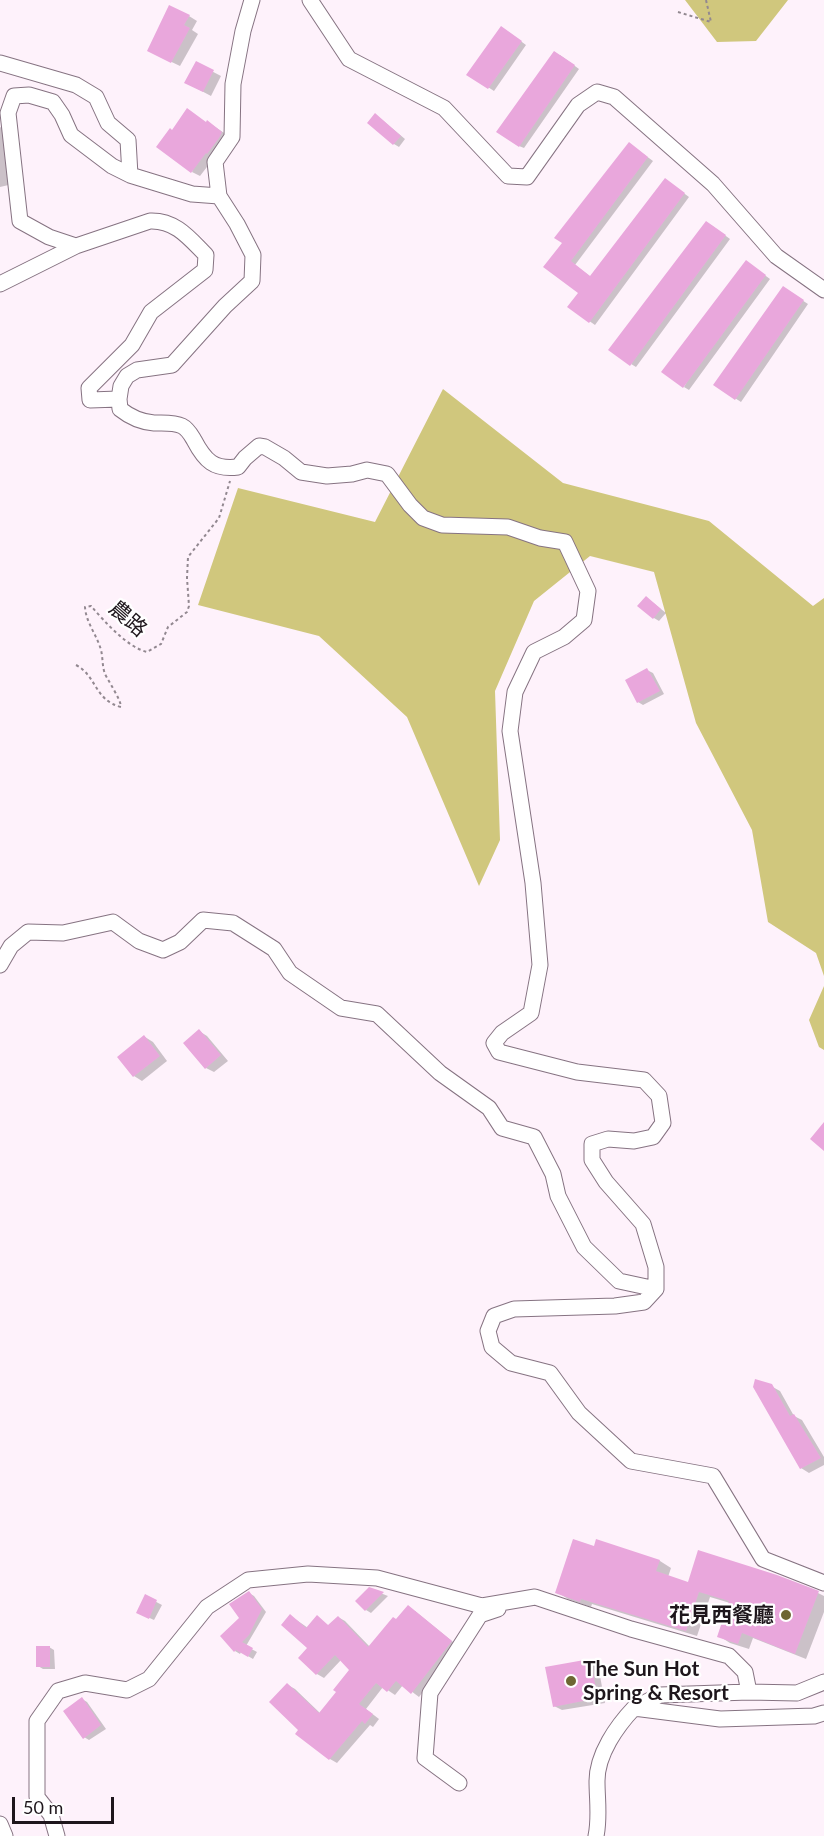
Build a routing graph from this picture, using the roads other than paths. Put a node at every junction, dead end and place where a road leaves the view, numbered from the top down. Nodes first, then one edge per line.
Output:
1 (252, 0) edge
2 (310, 0) edge
3 (0, 63) edge
4 (130, 175) junction
5 (219, 196) junction
6 (76, 246) junction
7 (0, 284) edge
8 (824, 290) edge
9 (119, 399) junction
10 (0, 965) edge
11 (656, 1289) junction
12 (824, 1583) edge
13 (535, 1597) junction
14 (824, 1682) edge
15 (749, 1692) junction
16 (634, 1708) junction
17 (824, 1713) edge
18 (459, 1783) dead end
19 (0, 1824) edge
20 (5, 1836) edge
21 (57, 1836) edge
22 (596, 1836) edge

1 - 5 lane
2 - 8 lane
3 - 4 lane
4 - 5 lane
4 - 6 lane
5 - 9 lane
6 - 7 lane
6 - 9 lane
9 - 11 lane
10 - 11 lane
11 - 12 lane
13 - 15 lane
13 - 18 lane
13 - 21 lane
14 - 15 lane
15 - 16 lane
16 - 17 lane
16 - 22 lane
19 - 20 lane

